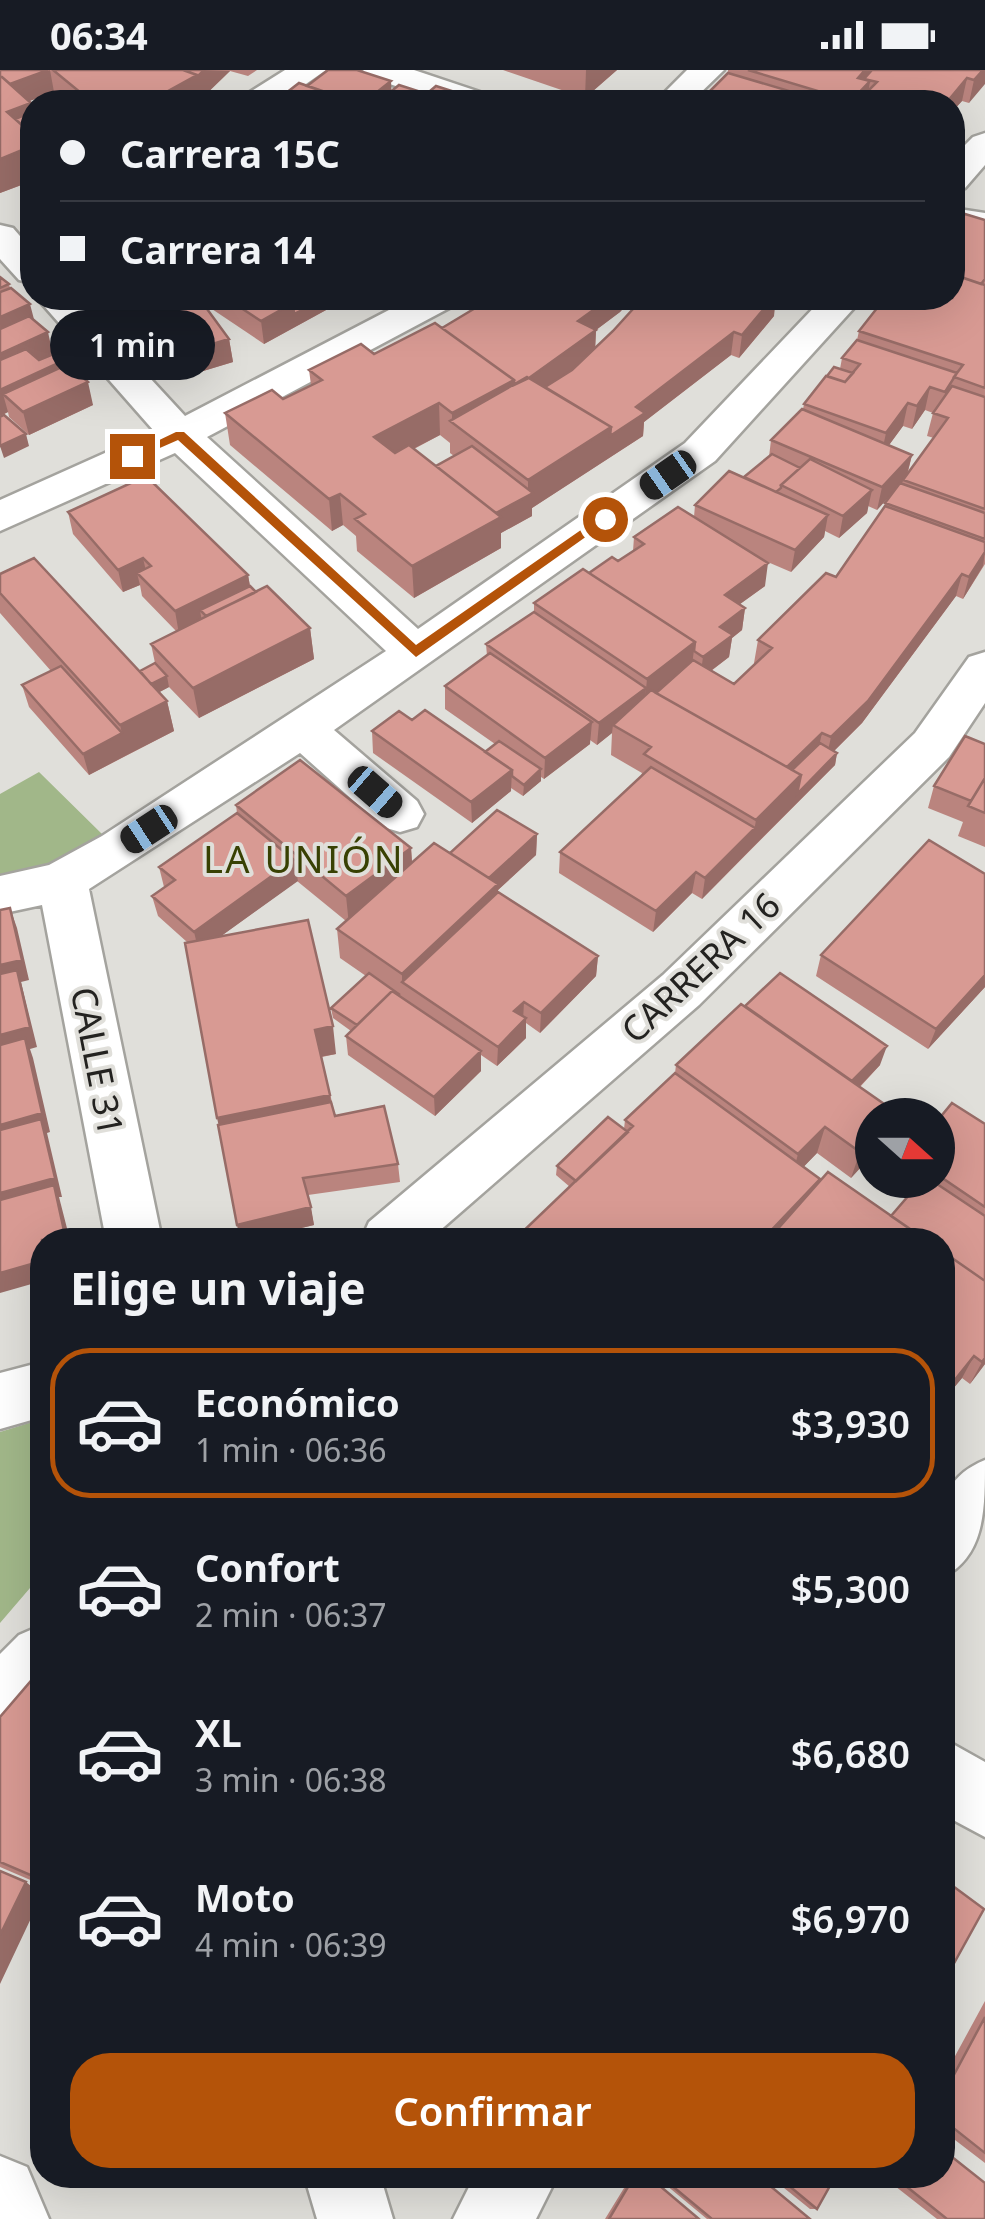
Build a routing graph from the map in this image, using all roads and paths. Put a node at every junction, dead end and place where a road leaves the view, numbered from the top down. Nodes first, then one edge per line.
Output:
1 (309, 70) edge
2 (380, 70) edge
3 (706, 70) edge
4 (276, 90) edge
5 (441, 90) edge
6 (685, 90) edge
7 (985, 144) edge
8 (965, 166) edge
9 (0, 236) edge
10 (20, 258) edge
11 (67, 310) edge
12 (417, 310) edge
13 (833, 310) edge
14 (180, 435) junction
15 (0, 517) edge
16 (416, 652) junction
17 (985, 668) edge
18 (302, 728) junction
19 (400, 814) dead end
20 (62, 881) junction
21 (0, 895) edge
22 (132, 1228) edge
23 (403, 1228) edge
24 (30, 1393) edge
25 (0, 1400) edge
26 (985, 1490) edge
27 (955, 1530) edge
28 (30, 1671) edge
29 (0, 1702) edge
30 (955, 1781) edge
31 (985, 1802) edge
32 (346, 2188) edge
33 (511, 2188) edge
34 (0, 2194) edge
35 (11, 2219) edge
36 (355, 2219) edge
37 (491, 2219) edge

1 - 4 street
2 - 5 street
3 - 6 street
7 - 8 street
9 - 10 street
11 - 14 street
12 - 14 street
13 - 16 street
14 - 15 street
14 - 16 street
16 - 18 street
17 - 23 street, CARRERA 16
18 - 19 street
18 - 20 street
20 - 21 street
20 - 22 street, CALLE 31
24 - 25 street
26 - 27 street
28 - 29 street
30 - 31 street
32 - 36 street
33 - 37 street
34 - 35 street

